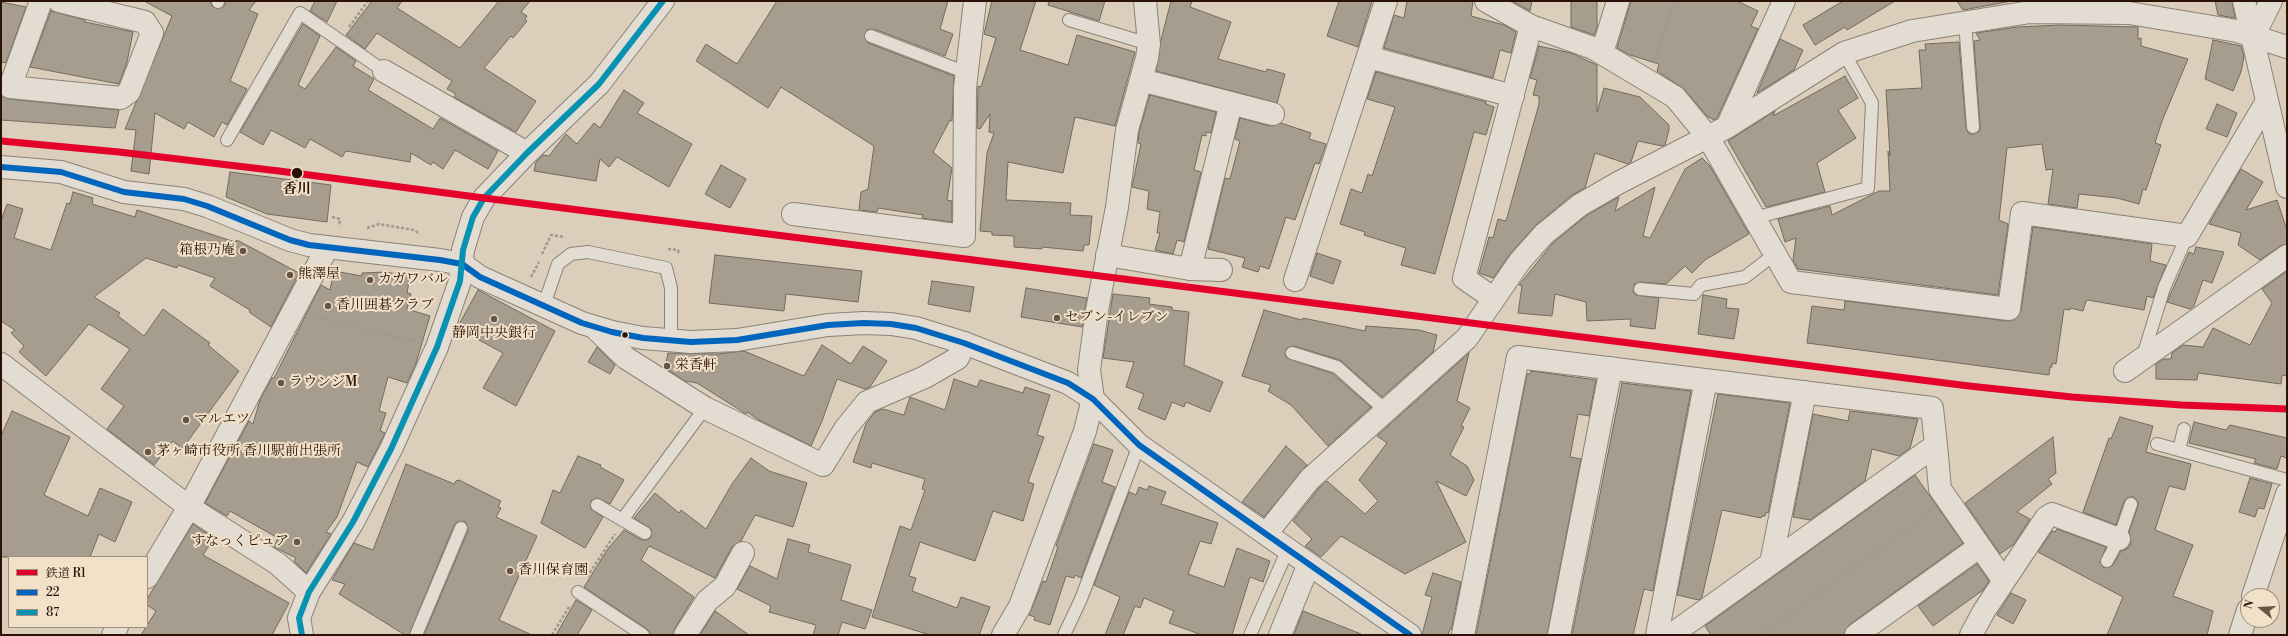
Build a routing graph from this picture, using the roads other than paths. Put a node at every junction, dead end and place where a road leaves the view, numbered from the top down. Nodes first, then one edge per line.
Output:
1 (42, 1) edge
2 (59, 1) edge
3 (663, 1) edge
4 (975, 1) edge
5 (1145, 1) edge
6 (1386, 1) edge
7 (1486, 1) edge
8 (1618, 1) edge
9 (1784, 1) edge
10 (2244, 1) edge
11 (2272, 1) edge
12 (2072, 6) edge
13 (1069, 20) dead end
14 (1965, 22) junction
15 (1531, 26) junction
16 (871, 36) dead end
17 (2253, 37) junction
18 (1149, 44) junction
19 (2287, 47) edge
20 (1602, 53) junction
21 (1844, 53) junction
22 (1368, 57) junction
23 (384, 71) joint
24 (967, 73) junction
25 (1141, 80) junction
26 (1513, 96) junction
27 (2267, 101) junction
28 (1231, 103) junction
29 (1273, 114) dead end
30 (1727, 127) junction
31 (1973, 127) dead end
32 (1708, 137) junction
33 (226, 140) dead end
34 (527, 153) junction
35 (1, 168) edge
36 (2287, 187) edge
37 (793, 214) dead end
38 (1754, 218) junction
39 (2187, 236) junction
40 (327, 248) junction
41 (1775, 254) junction
42 (1107, 255) junction
43 (2287, 256) edge
44 (462, 264) junction
45 (1190, 269) junction
46 (1221, 270) dead end
47 (1295, 280) dead end
48 (1640, 289) dead end
49 (1494, 298) junction
50 (544, 305) junction
51 (594, 327) junction
52 (671, 340) junction
53 (964, 343) junction
54 (1292, 353) dead end
55 (2143, 357) junction
56 (1, 364) edge
57 (1612, 368) junction
58 (2125, 371) dead end
59 (1706, 380) junction
60 (1805, 392) junction
61 (1093, 399) junction
62 (705, 408) junction
63 (1385, 410) junction
64 (2184, 429) dead end
65 (2157, 444) dead end
66 (1139, 445) junction
67 (1936, 445) junction
68 (2178, 450) junction
69 (2287, 480) edge
70 (2287, 494) edge
71 (2131, 504) dead end
72 (597, 505) dead end
73 (189, 507) junction
74 (622, 520) junction
75 (461, 528) dead end
76 (645, 533) dead end
77 (1266, 534) junction
78 (2119, 539) junction
79 (1979, 547) junction
80 (1288, 549) junction
81 (743, 553) dead end
82 (2107, 561) dead end
83 (1771, 563) junction
84 (1309, 564) junction
85 (148, 575) edge
86 (2004, 581) junction
87 (2255, 588) edge
88 (309, 592) junction
89 (578, 592) dead end
90 (302, 635) edge
91 (416, 635) edge
92 (643, 635) edge
93 (684, 635) edge
94 (1003, 635) edge
95 (1064, 635) edge
96 (1250, 635) edge
97 (1280, 635) edge
98 (1410, 635) edge
99 (1463, 635) edge
100 (1559, 635) edge
101 (1657, 635) edge
102 (1671, 635) edge
103 (1856, 635) edge
104 (1971, 635) edge

1 - 2 street
3 - 34 street
4 - 24 street
5 - 18 street
6 - 22 street
7 - 15 street
8 - 20 street
9 - 30 street
10 - 17 street
11 - 17 street
12 - 14 street
12 - 17 street
13 - 18 lane
14 - 21 street
14 - 31 lane
15 - 20 street
15 - 26 street
16 - 24 lane
17 - 19 street
17 - 27 street
18 - 25 street
20 - 32 street
21 - 30 street
21 - 38 lane
22 - 26 street
22 - 47 street
23 - 33 lane
23 - 34 street
24 - 37 street
25 - 28 street
25 - 42 street
26 - 49 street
27 - 36 street
27 - 39 street
28 - 29 street
28 - 45 street
30 - 32 street
32 - 38 street
32 - 49 street
34 - 44 street
35 - 40 street
38 - 41 street
39 - 41 street
39 - 55 lane
40 - 44 street
40 - 73 street
41 - 48 lane
42 - 45 street
42 - 61 street
43 - 55 street
44 - 50 street
44 - 88 street
45 - 46 street
49 - 63 street
50 - 51 street
50 - 52 lane
51 - 52 street
51 - 62 street
52 - 53 street
53 - 61 street
53 - 62 street
54 - 63 lane
55 - 58 street
56 - 73 street
57 - 59 street
57 - 99 street
57 - 100 street
59 - 60 street
59 - 101 street
60 - 67 street
60 - 83 street
61 - 66 street
61 - 94 street
62 - 74 lane
63 - 77 street
64 - 68 lane
65 - 68 lane
66 - 77 street
66 - 95 lane
67 - 79 street
67 - 83 street
68 - 69 lane
70 - 87 street
71 - 78 lane
72 - 74 lane
73 - 85 street
73 - 88 street
74 - 76 lane
75 - 91 lane
77 - 80 street
78 - 82 lane
78 - 86 street
79 - 86 street
79 - 103 street
80 - 84 street
80 - 96 lane
81 - 93 street
83 - 102 street
84 - 97 street
84 - 98 street
86 - 104 street
88 - 90 street
89 - 92 lane

